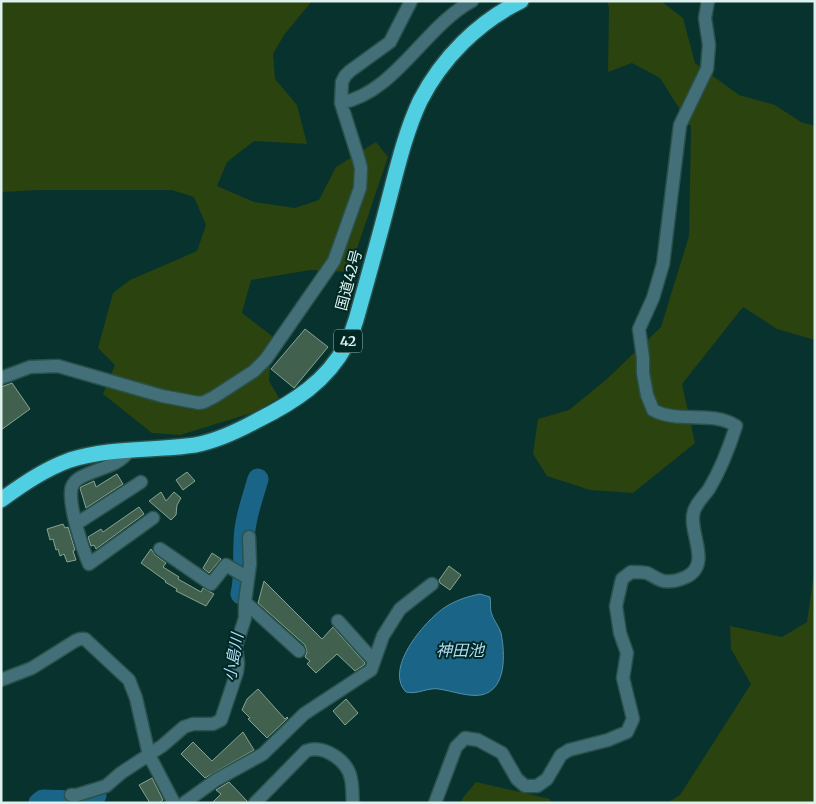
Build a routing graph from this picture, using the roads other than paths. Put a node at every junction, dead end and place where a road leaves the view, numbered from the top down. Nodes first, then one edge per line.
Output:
1 (400, 1) edge
2 (411, 1) edge
3 (472, 1) edge
4 (708, 1) edge
5 (515, 2) edge
6 (404, 16) junction
7 (341, 103) junction
8 (1, 378) edge
9 (129, 451) junction
10 (142, 482) dead end
11 (1, 500) edge
12 (153, 518) dead end
13 (76, 524) junction
14 (249, 537) dead end
15 (160, 549) dead end
16 (248, 578) junction
17 (432, 584) dead end
18 (245, 602) junction
19 (338, 621) dead end
20 (299, 651) dead end
21 (374, 661) junction
22 (1, 680) edge
23 (149, 756) junction
24 (71, 795) dead end
25 (174, 803) edge
26 (184, 803) edge
27 (255, 803) edge
28 (353, 803) edge
29 (435, 803) edge

1 - 6 street
2 - 6 street
3 - 7 street
4 - 29 street
5 - 9 highway, 国道42号 / 42
6 - 7 street
7 - 8 street
9 - 11 highway, 国道42号 / 42
9 - 13 street
10 - 13 street
12 - 13 street
14 - 16 street
15 - 16 street
16 - 18 street
17 - 21 street
18 - 20 street
18 - 23 street
19 - 21 street
21 - 26 street
22 - 23 street
23 - 24 street
23 - 25 street
27 - 28 street

